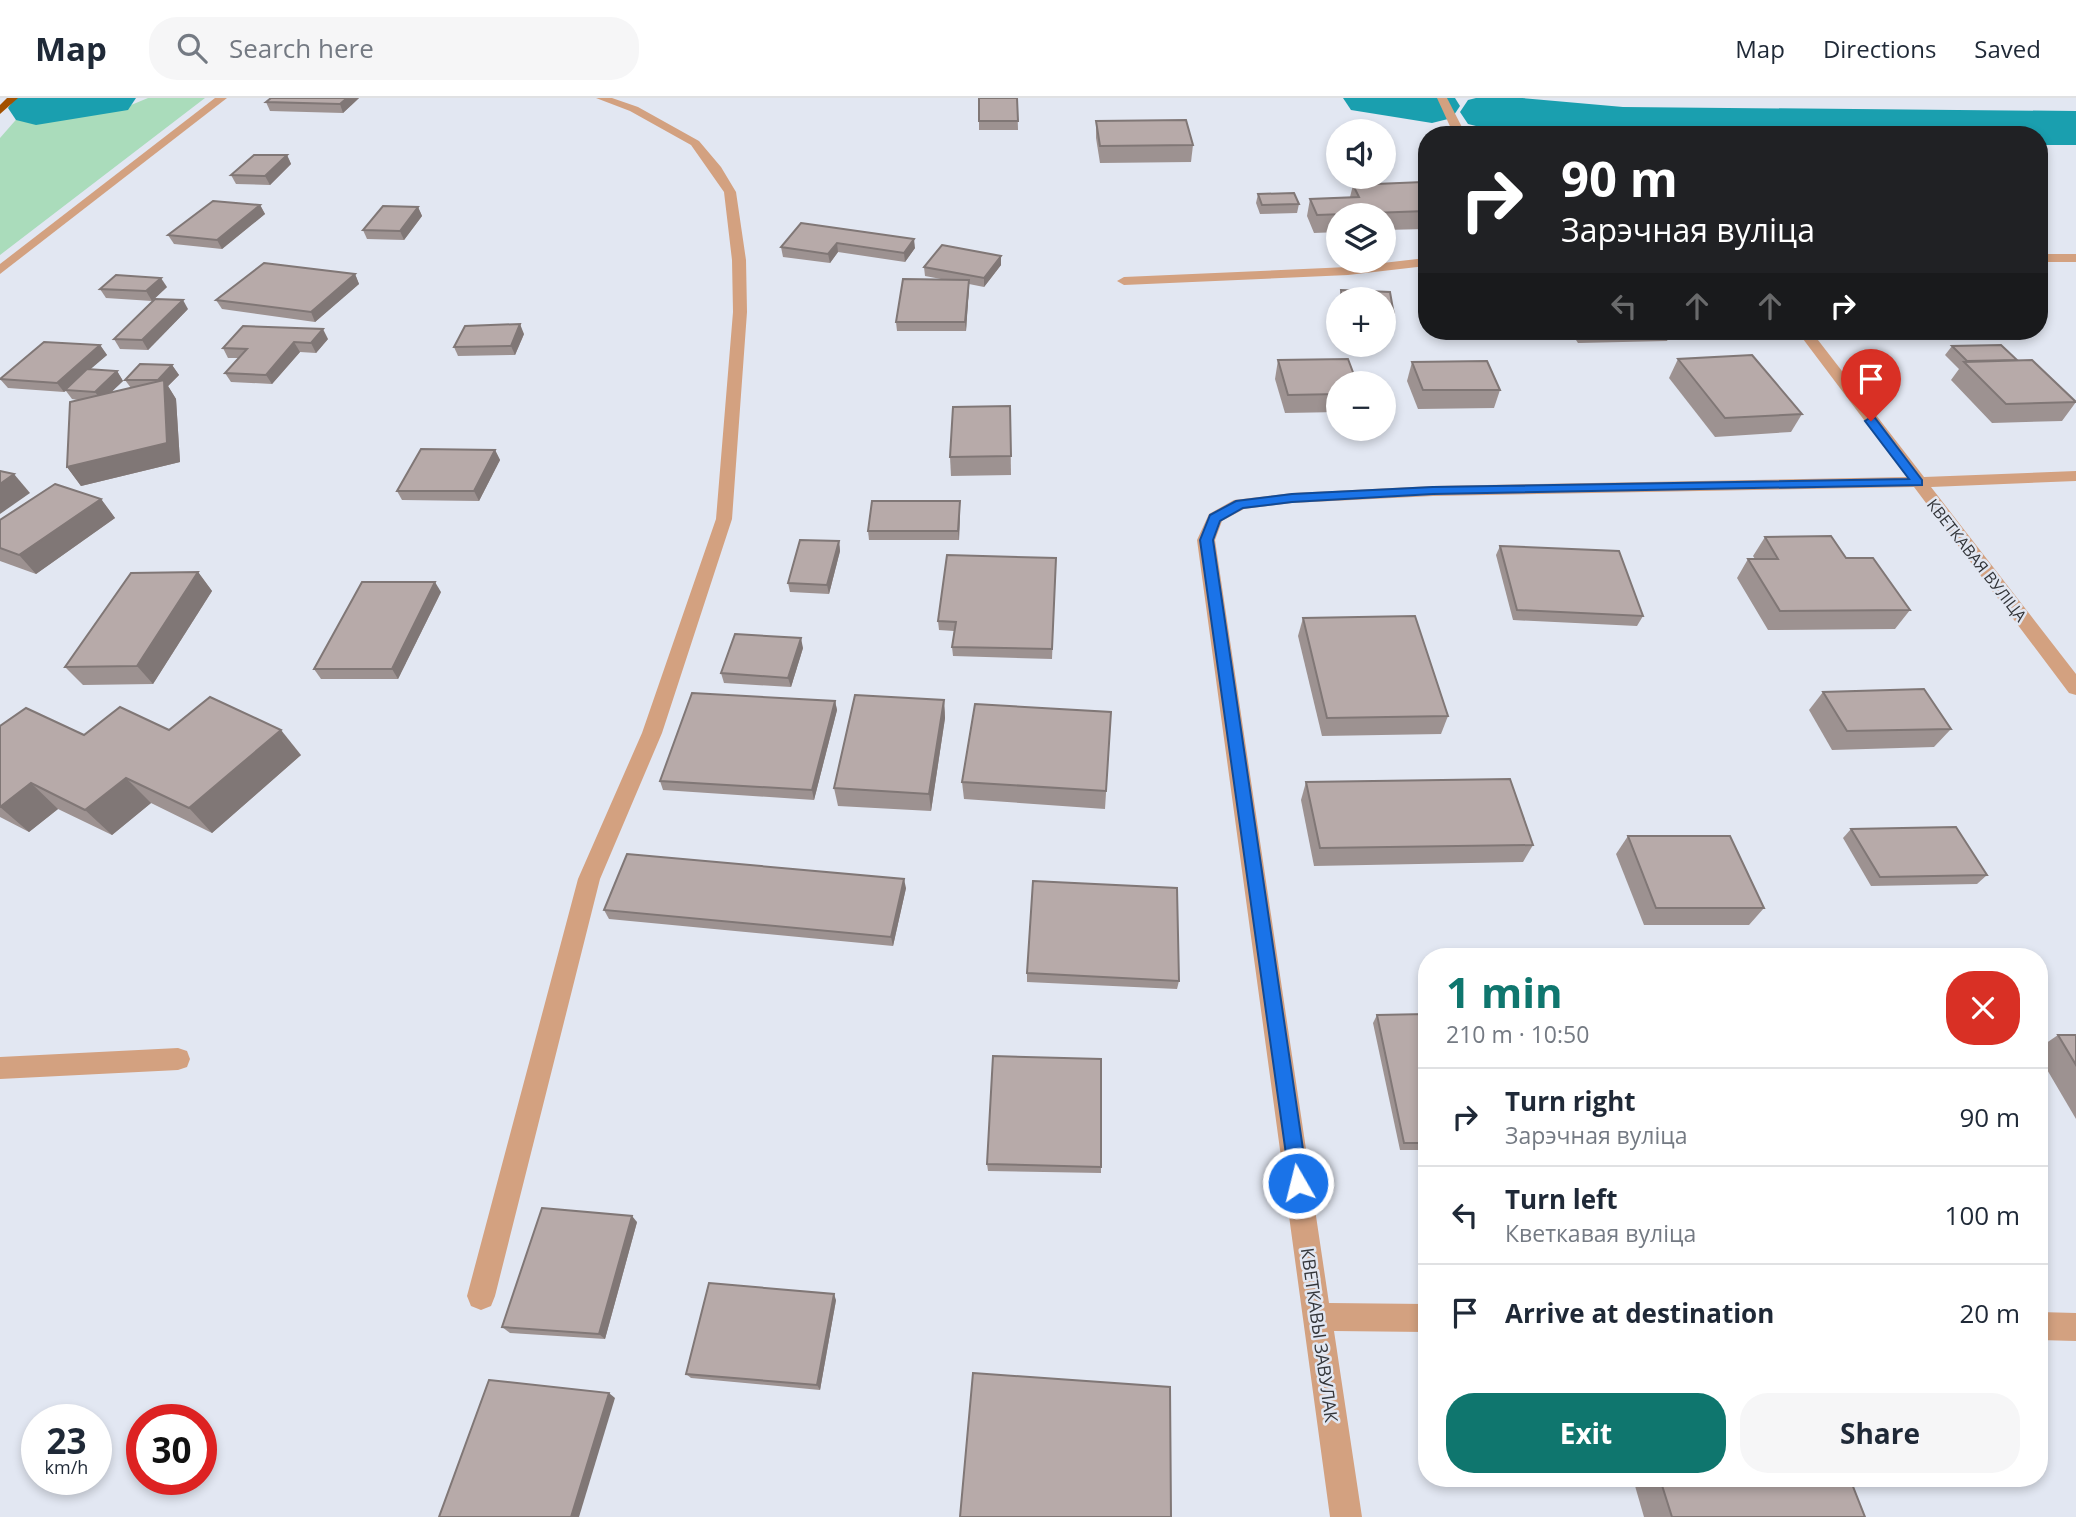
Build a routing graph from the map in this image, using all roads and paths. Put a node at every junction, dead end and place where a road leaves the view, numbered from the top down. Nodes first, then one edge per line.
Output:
1 (13, 98) edge
2 (222, 98) edge
3 (601, 98) edge
4 (1442, 98) edge
5 (0, 111) edge
6 (1456, 126) edge
7 (2048, 258) edge
8 (2076, 258) edge
9 (1418, 263) edge
10 (0, 270) edge
11 (1124, 281) dead end
12 (1811, 340) edge
13 (2076, 477) edge
14 (1918, 482) junction
15 (2076, 688) edge
16 (178, 1059) dead end
17 (0, 1068) edge
18 (481, 1296) dead end
19 (1317, 1317) junction
20 (1418, 1318) edge
21 (2048, 1326) edge
22 (2076, 1327) edge
23 (1346, 1517) edge

1 - 5 highway
2 - 10 street
3 - 18 street
4 - 6 street
7 - 8 street
9 - 11 street
12 - 14 street, КВЕТКАВАЯ ВУЛІЦА
13 - 14 street
14 - 15 street, КВЕТКАВАЯ ВУЛІЦА
14 - 19 street, КВЕТКАВЫ ЗАВУЛАК
16 - 17 street
19 - 20 street
19 - 23 street, КВЕТКАВЫ ЗАВУЛАК
21 - 22 street

